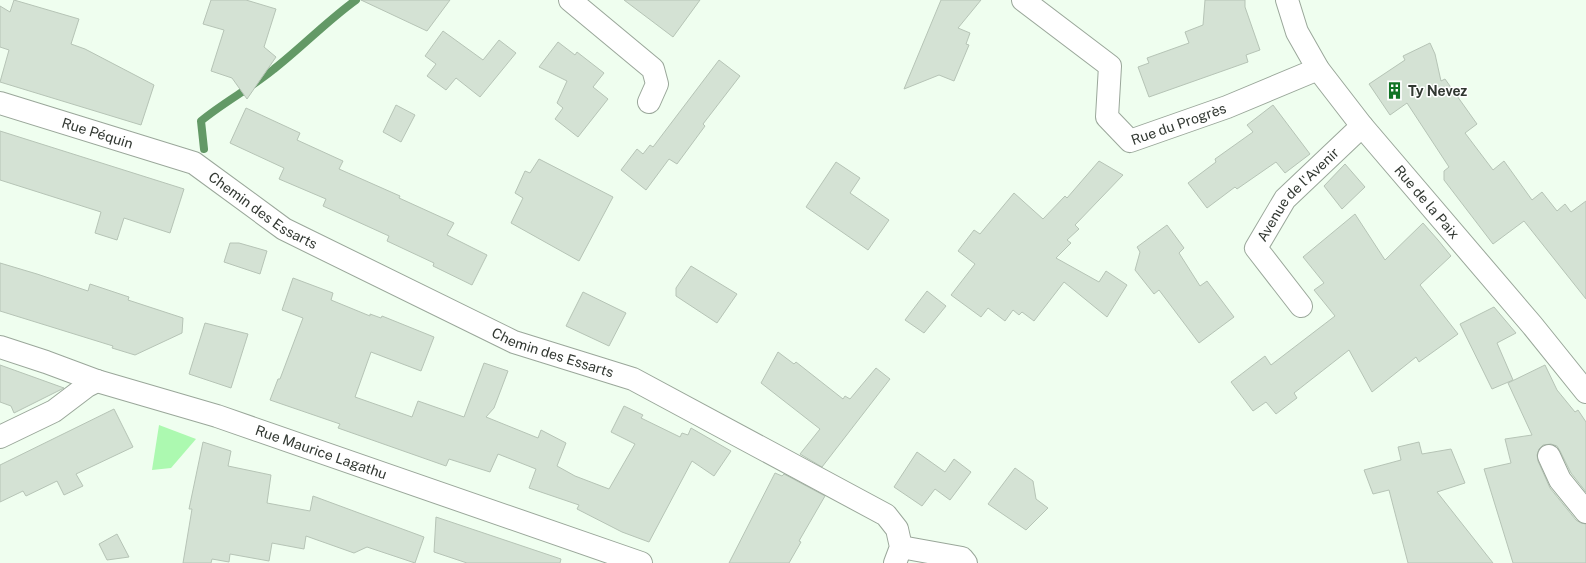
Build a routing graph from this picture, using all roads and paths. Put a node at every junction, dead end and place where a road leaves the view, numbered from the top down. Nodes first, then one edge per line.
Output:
1 (570, 0) edge
2 (1022, 0) edge
3 (1287, 0) edge
4 (1318, 69) junction
5 (649, 102) dead end
6 (0, 103) edge
7 (1362, 126) junction
8 (194, 163) joint
9 (1301, 306) dead end
10 (0, 347) edge
11 (97, 381) junction
12 (1586, 392) edge
13 (0, 437) edge
14 (1549, 456) dead end
15 (1586, 512) edge
16 (898, 555) edge
17 (641, 563) edge
18 (966, 563) edge

1 - 5 street
2 - 4 street, Rue du Progrès
3 - 4 street, Rue de la Paix
4 - 7 street, Rue de la Paix
6 - 8 street, Rue Péquin
7 - 9 street, Avenue de l'Avenir
7 - 12 street, Rue de la Paix
8 - 16 street, Chemin des Essarts
10 - 11 street, Rue Maurice Lagathu
11 - 13 street
11 - 17 street, Rue Maurice Lagathu
14 - 15 street
16 - 18 street, Chemin des Essarts

